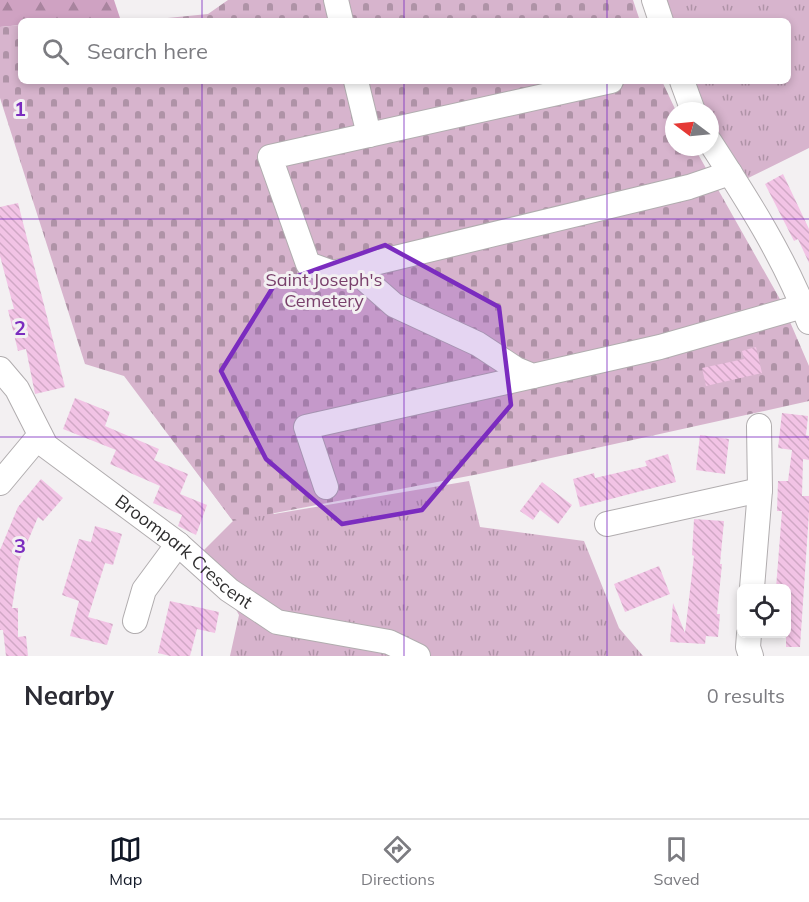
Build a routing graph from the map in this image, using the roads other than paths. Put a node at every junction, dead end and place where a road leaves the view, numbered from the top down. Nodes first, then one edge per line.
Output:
1 (336, 0) edge
2 (654, 0) edge
3 (340, 18) edge
4 (660, 18) edge
5 (357, 84) edge
6 (598, 84) edge
7 (683, 84) edge
8 (690, 102) edge
9 (369, 135) junction
10 (719, 156) edge
11 (730, 173) junction
12 (352, 268) junction
13 (806, 314) edge
14 (0, 369) edge
15 (533, 376) junction
16 (759, 426) dead end
17 (40, 435) junction
18 (0, 483) edge
19 (326, 487) dead end
20 (760, 489) junction
21 (607, 524) dead end
22 (178, 544) junction
23 (752, 584) edge
24 (135, 621) dead end
25 (749, 638) edge
26 (418, 656) edge
27 (752, 656) edge

1 - 3 street
2 - 4 street
5 - 9 street
6 - 9 street
7 - 8 street
9 - 12 street
10 - 11 street
11 - 12 street
11 - 13 street
12 - 15 street
13 - 15 street
14 - 17 street, Broompark Crescent
15 - 19 street
16 - 20 street
17 - 18 street
17 - 22 street, Broompark Crescent
20 - 21 street
20 - 23 street
22 - 24 street
22 - 26 street, Broompark Crescent
25 - 27 street

